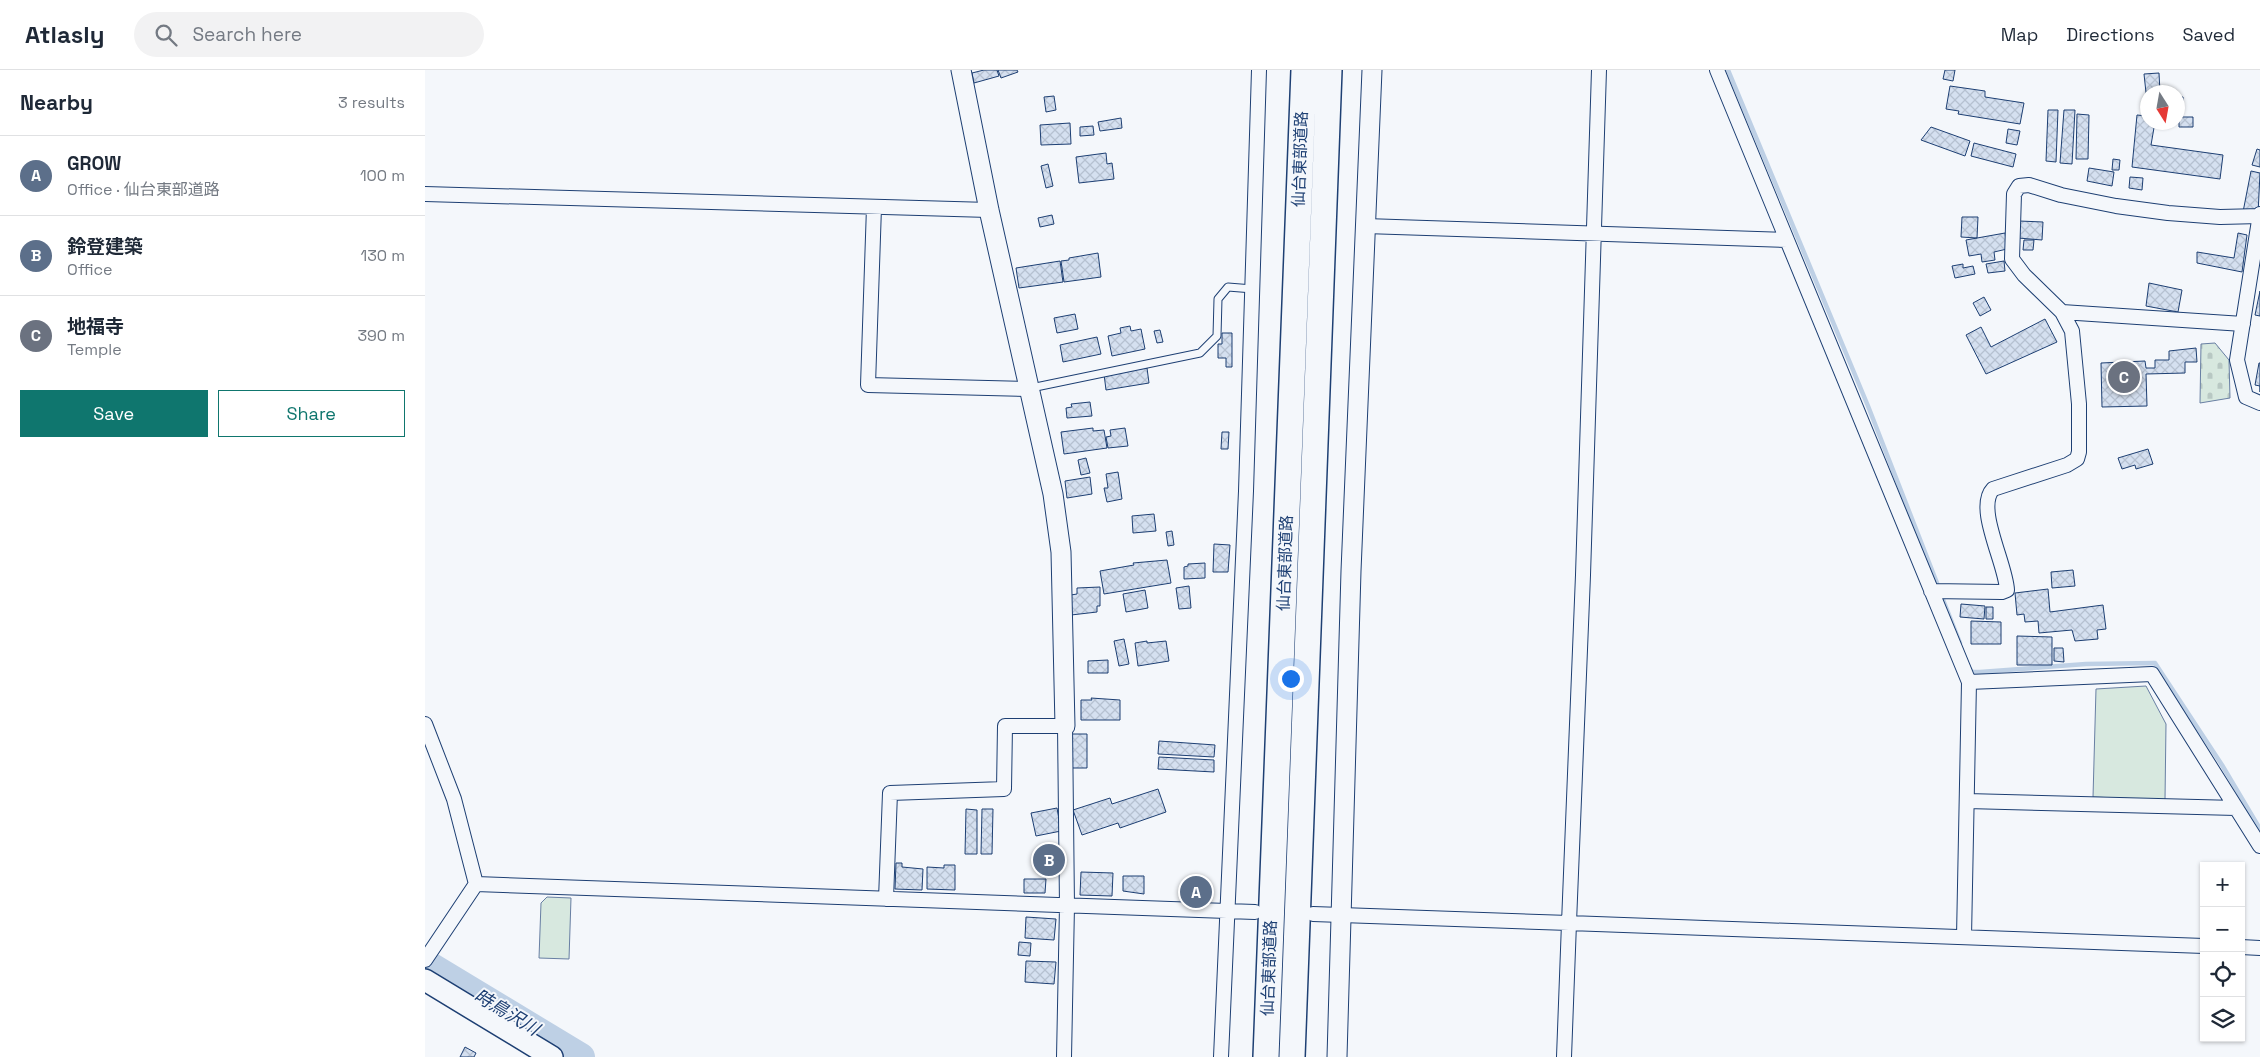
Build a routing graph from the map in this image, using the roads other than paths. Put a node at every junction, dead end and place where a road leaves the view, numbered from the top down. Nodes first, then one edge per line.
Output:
1 (961, 70) edge
2 (1259, 70) edge
3 (1304, 70) edge
4 (1329, 70) edge
5 (1372, 70) edge
6 (1599, 70) edge
7 (1717, 70) edge
8 (425, 194) edge
9 (874, 207) junction
10 (989, 210) junction
11 (2260, 216) edge
12 (1365, 226) junction
13 (1593, 233) junction
14 (1787, 240) junction
15 (1253, 289) junction
16 (2062, 312) junction
17 (2243, 324) junction
18 (1029, 389) junction
19 (2260, 403) edge
20 (1931, 590) junction
21 (1969, 682) junction
22 (425, 724) edge
23 (1065, 726) junction
24 (1967, 801) junction
25 (2236, 808) junction
26 (2260, 846) edge
27 (476, 884) junction
28 (886, 899) junction
29 (1067, 906) junction
30 (1228, 910) junction
31 (1255, 912) dead end
32 (1313, 914) dead end
33 (1341, 915) junction
34 (1569, 923) junction
35 (1964, 937) junction
36 (2200, 946) edge
37 (2245, 947) edge
38 (2260, 948) edge
39 (425, 960) edge
40 (425, 980) edge
41 (552, 1057) edge
42 (1064, 1057) edge
43 (1221, 1057) edge
44 (1266, 1057) edge
45 (1292, 1057) edge
46 (1337, 1057) edge
47 (1564, 1057) edge

1 - 10 street
2 - 15 street
3 - 44 highway, 仙台東部道路
4 - 45 highway, 仙台東部道路
5 - 12 street
6 - 13 street
7 - 14 street
8 - 9 street
9 - 10 street
9 - 18 street
10 - 18 street
11 - 16 street
11 - 17 street
12 - 13 street
12 - 33 street
13 - 14 street
13 - 34 street
14 - 20 street
15 - 18 lane
15 - 30 street
16 - 17 street
16 - 20 street
17 - 19 street
18 - 23 street
20 - 21 street
21 - 24 street
21 - 25 street
22 - 27 street
23 - 28 street
23 - 29 street
24 - 25 street
24 - 35 street
25 - 26 street
27 - 28 street
27 - 39 street
28 - 29 street
29 - 30 street
29 - 42 street
30 - 31 street
30 - 43 street
32 - 33 street
33 - 34 street
33 - 46 street
34 - 35 street
34 - 47 street
35 - 36 street
37 - 38 street
40 - 41 main road

